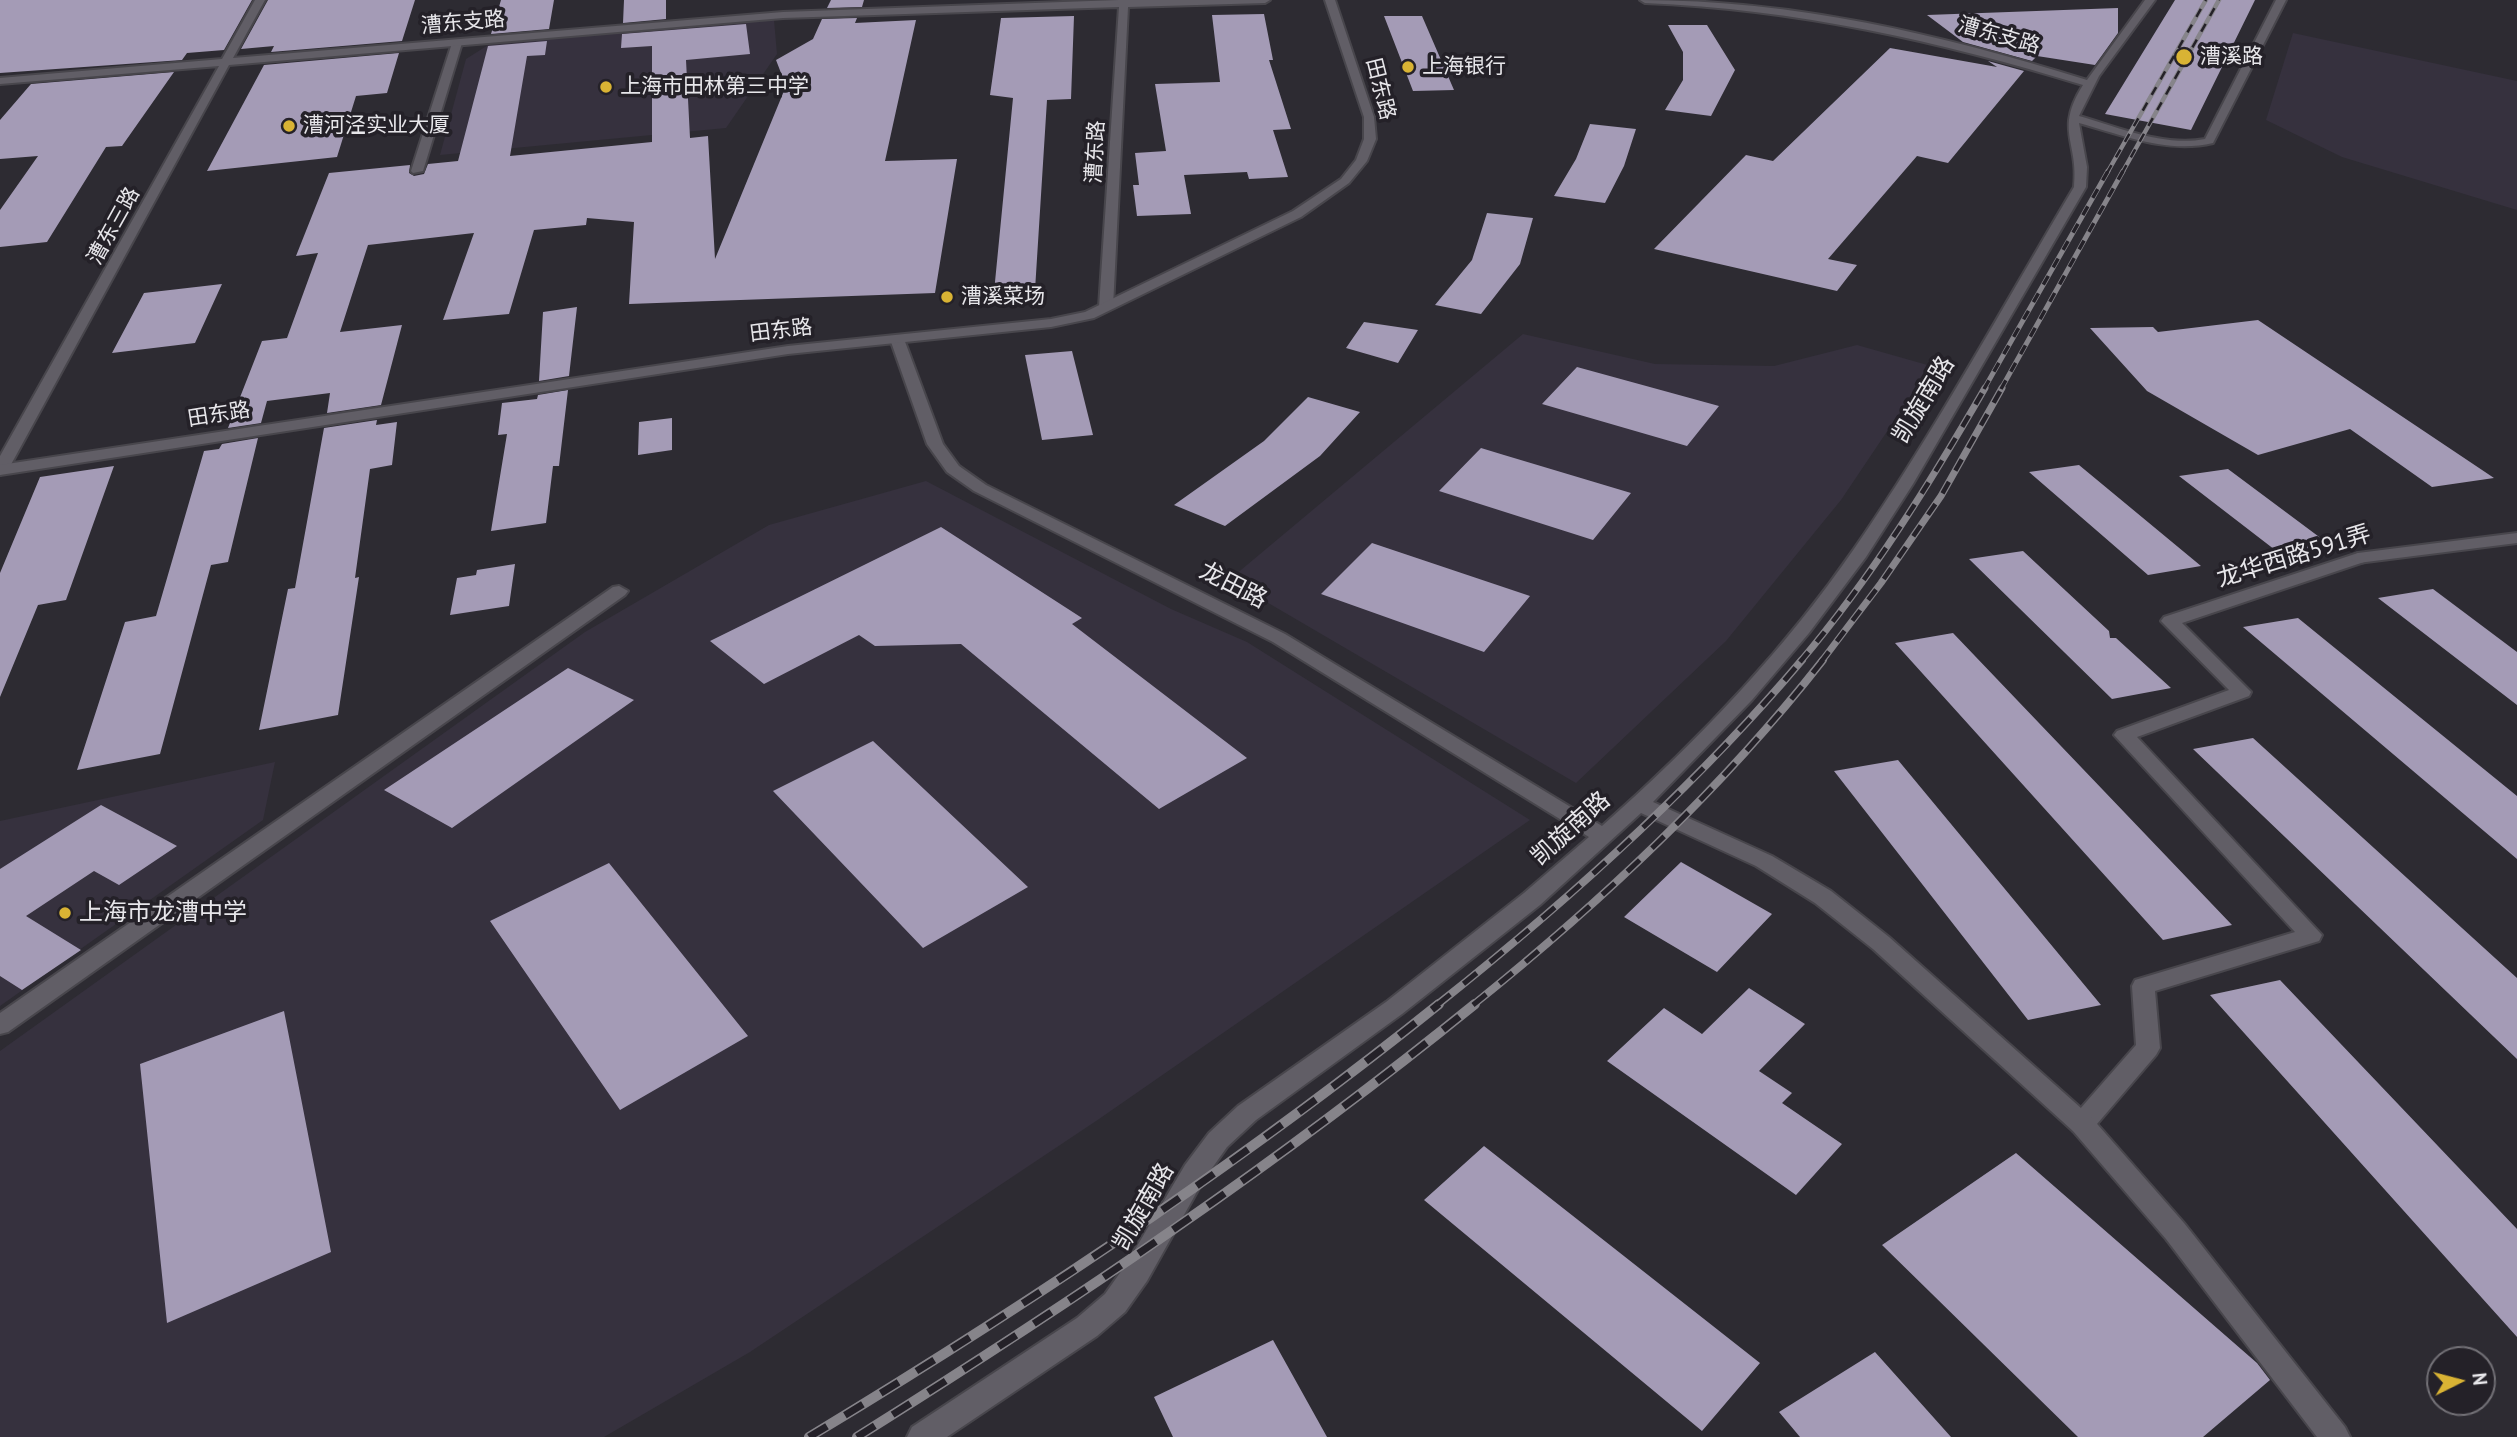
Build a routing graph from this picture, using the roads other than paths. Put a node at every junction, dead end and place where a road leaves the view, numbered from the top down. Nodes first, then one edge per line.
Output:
1 (260, 0) edge
2 (1265, 0) edge
3 (1330, 0) edge
4 (1645, 0) edge
5 (2150, 0) edge
6 (2281, 0) edge
7 (1124, 3) edge
8 (457, 43) junction
9 (227, 61) junction
10 (0, 81) edge
11 (2090, 84) junction
12 (2073, 118) junction
13 (417, 171) dead end
14 (1106, 307) junction
15 (897, 339) junction
16 (0, 470) edge
17 (2517, 538) edge
18 (619, 591) dead end
19 (1639, 804) junction
20 (1603, 836) junction
21 (0, 1025) edge
22 (2082, 1124) junction
23 (922, 1437) edge
24 (2335, 1437) edge

1 - 9 street, 漕东三路
2 - 7 street, 漕东支路
3 - 14 street, 田东路
4 - 11 street, 漕东支路
5 - 11 street
6 - 12 street
7 - 8 street, 漕东支路
7 - 14 street, 漕东路
8 - 9 street, 漕东支路
8 - 13 street
9 - 10 street, 漕东支路
9 - 16 street, 漕东三路
11 - 12 street
12 - 19 street, 凯旋南路
14 - 15 street, 田东路
15 - 16 street, 田东路
15 - 20 street, 龙田路
17 - 22 street, 龙华西路591弄
18 - 21 street
19 - 20 street, 凯旋南路
19 - 22 street
20 - 23 street, 凯旋南路
22 - 24 street

